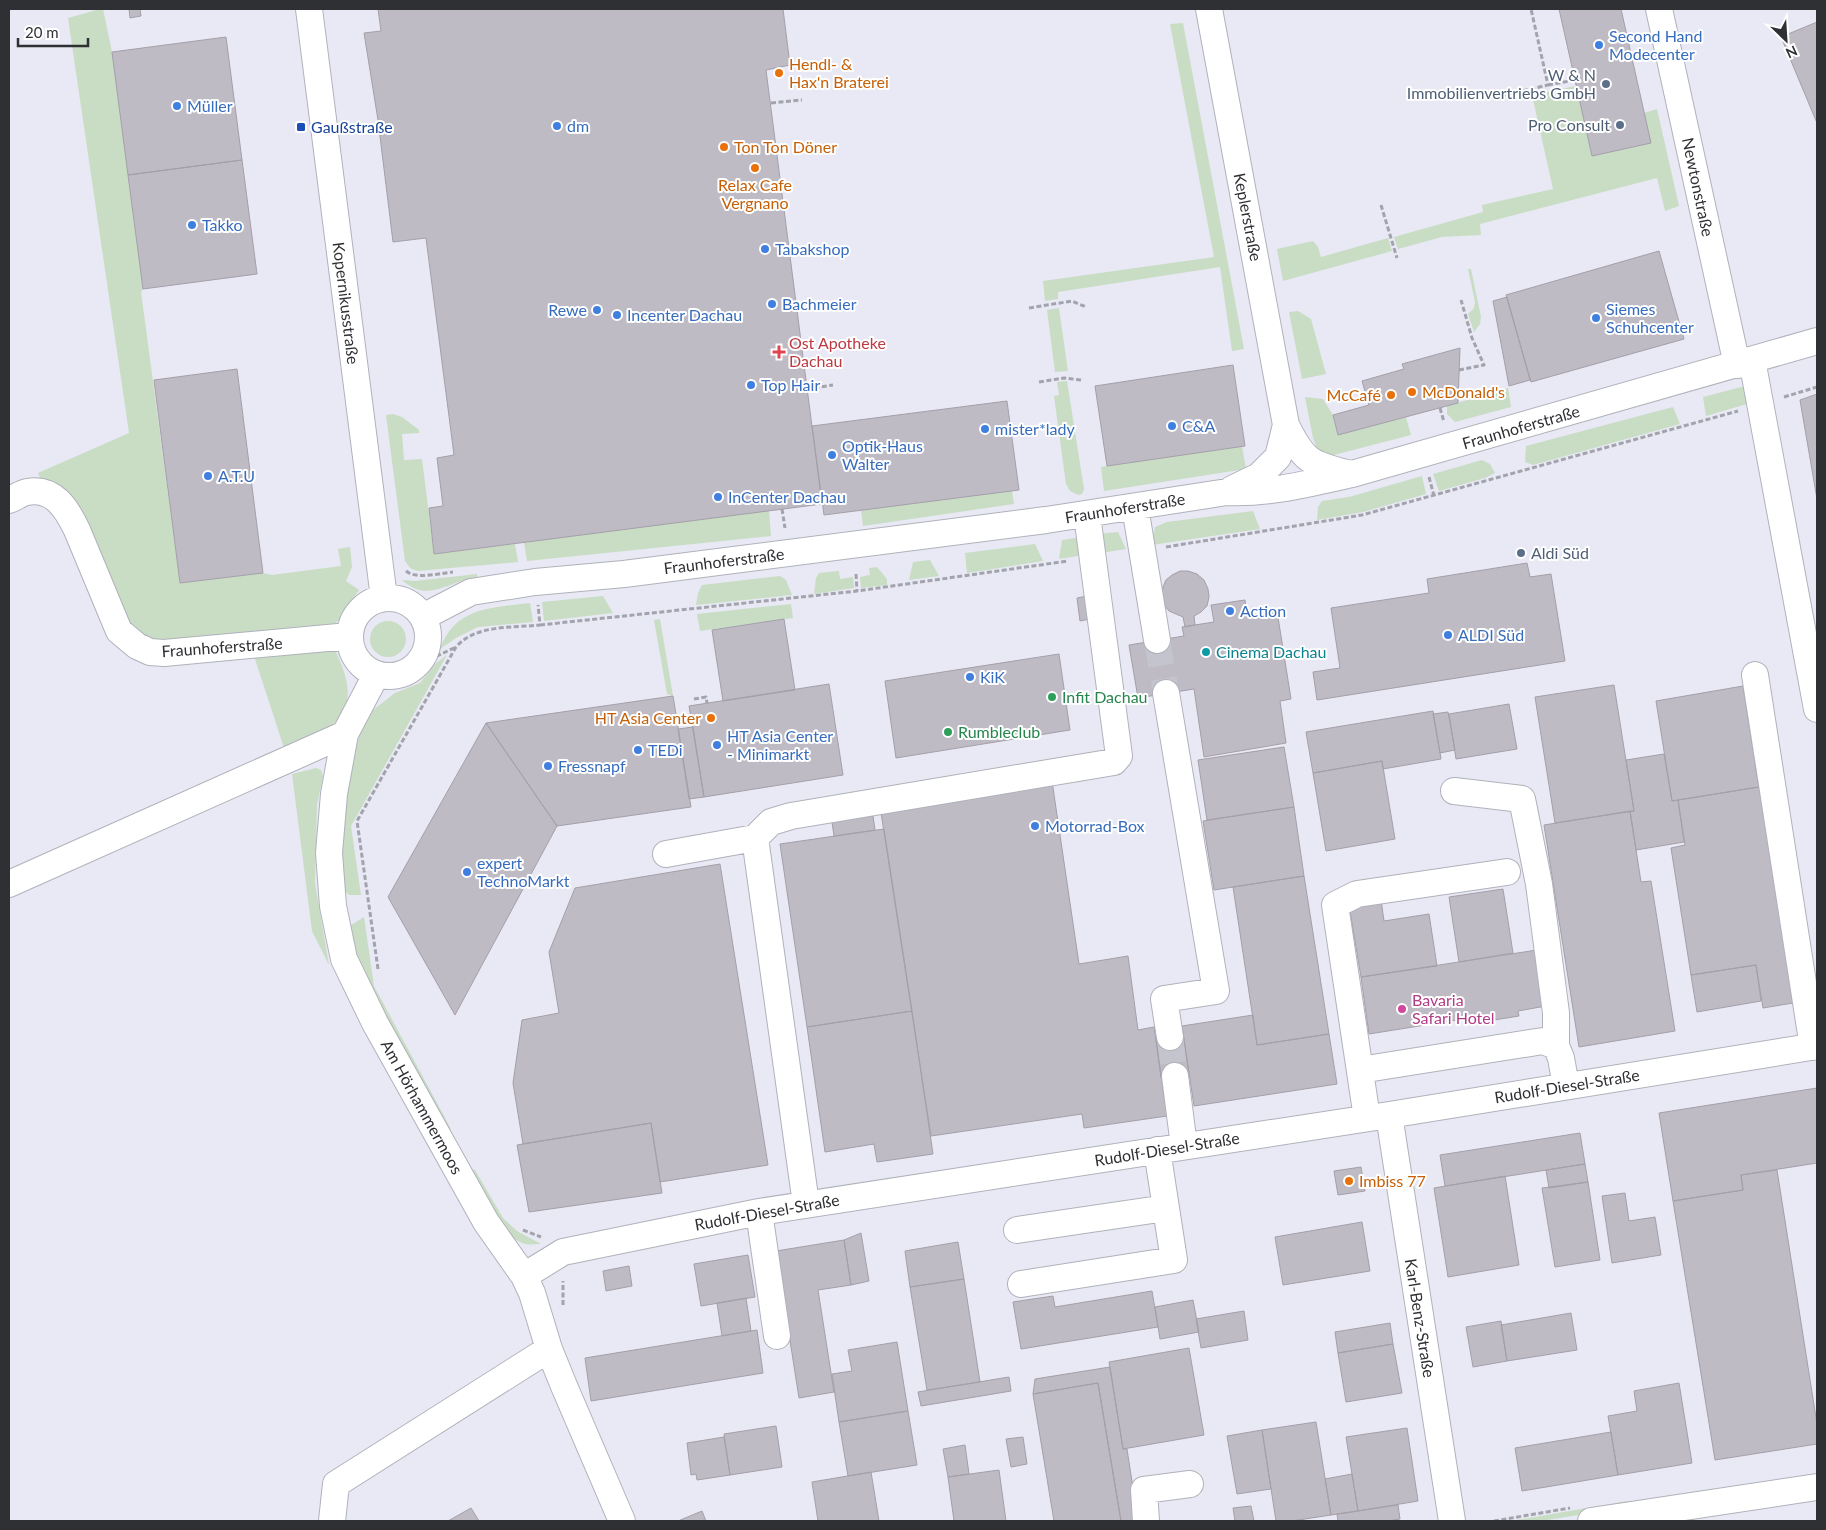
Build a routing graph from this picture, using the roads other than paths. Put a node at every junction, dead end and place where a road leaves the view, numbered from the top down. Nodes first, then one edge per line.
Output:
1 (309, 9) edge
2 (1209, 9) edge
3 (1659, 9) edge
4 (1817, 341) edge
5 (1745, 362) junction
6 (1286, 425) junction
7 (1352, 474) junction
8 (1227, 492) junction
9 (9, 500) edge
10 (1135, 508) junction
11 (1087, 515) junction
12 (384, 598) junction
13 (423, 617) junction
14 (349, 636) junction
15 (1157, 640) tunnel mouth
16 (376, 674) junction
17 (1755, 675) dead end
18 (1166, 693) tunnel mouth
19 (1817, 709) edge
20 (345, 734) junction
21 (1454, 791) dead end
22 (755, 838) junction
23 (666, 854) dead end
24 (1507, 872) dead end
25 (9, 884) edge
26 (1170, 1037) tunnel mouth
27 (1556, 1046) junction
28 (1815, 1047) edge
29 (1360, 1070) junction
30 (1175, 1076) tunnel mouth
31 (1566, 1086) junction
32 (1378, 1116) junction
33 (1184, 1146) junction
34 (1157, 1150) junction
35 (806, 1204) junction
36 (1166, 1208) junction
37 (759, 1212) junction
38 (1017, 1230) dead end
39 (524, 1276) junction
40 (1021, 1284) dead end
41 (777, 1336) dead end
42 (549, 1349) junction
43 (1190, 1484) dead end
44 (1817, 1487) edge
45 (1639, 1517) edge
46 (332, 1521) edge
47 (622, 1521) edge
48 (1146, 1521) edge
49 (1452, 1521) edge
50 (1591, 1521) edge

1 - 12 street, Kopernikusstraße
2 - 6 street, Keplerstraße
3 - 5 street, Newtonstraße
4 - 5 street, Fraunhoferstraße
5 - 7 street, Fraunhoferstraße
5 - 19 street, Newtonstraße
6 - 7 street, Keplerstraße
6 - 8 street, Keplerstraße
7 - 8 street, Fraunhoferstraße
8 - 10 street, Fraunhoferstraße
9 - 14 street, Fraunhoferstraße
10 - 11 street, Fraunhoferstraße
10 - 15 street
11 - 13 street, Fraunhoferstraße
11 - 22 street
12 - 13 street
12 - 14 street
13 - 16 street
14 - 16 street
16 - 20 street, Am Hörhammermoos
17 - 28 street
18 - 26 street
20 - 25 street
20 - 39 street, Am Hörhammermoos
21 - 27 street
22 - 23 street
22 - 35 street
24 - 29 street, Karl-Benz-Straße
27 - 29 street
27 - 31 street
28 - 31 street, Rudolf-Diesel-Straße
29 - 32 street, Karl-Benz-Straße
30 - 33 street
31 - 32 street, Rudolf-Diesel-Straße
32 - 33 street, Rudolf-Diesel-Straße
32 - 49 street, Karl-Benz-Straße
33 - 34 street, Rudolf-Diesel-Straße
34 - 35 street, Rudolf-Diesel-Straße
34 - 36 street
35 - 37 street, Rudolf-Diesel-Straße
36 - 38 street
36 - 40 street
37 - 39 street, Rudolf-Diesel-Straße
37 - 41 street
39 - 42 street, Am Hörhammermoos
42 - 46 street
42 - 47 street, Am Hörhammermoos
43 - 48 street
44 - 45 street
45 - 50 street

